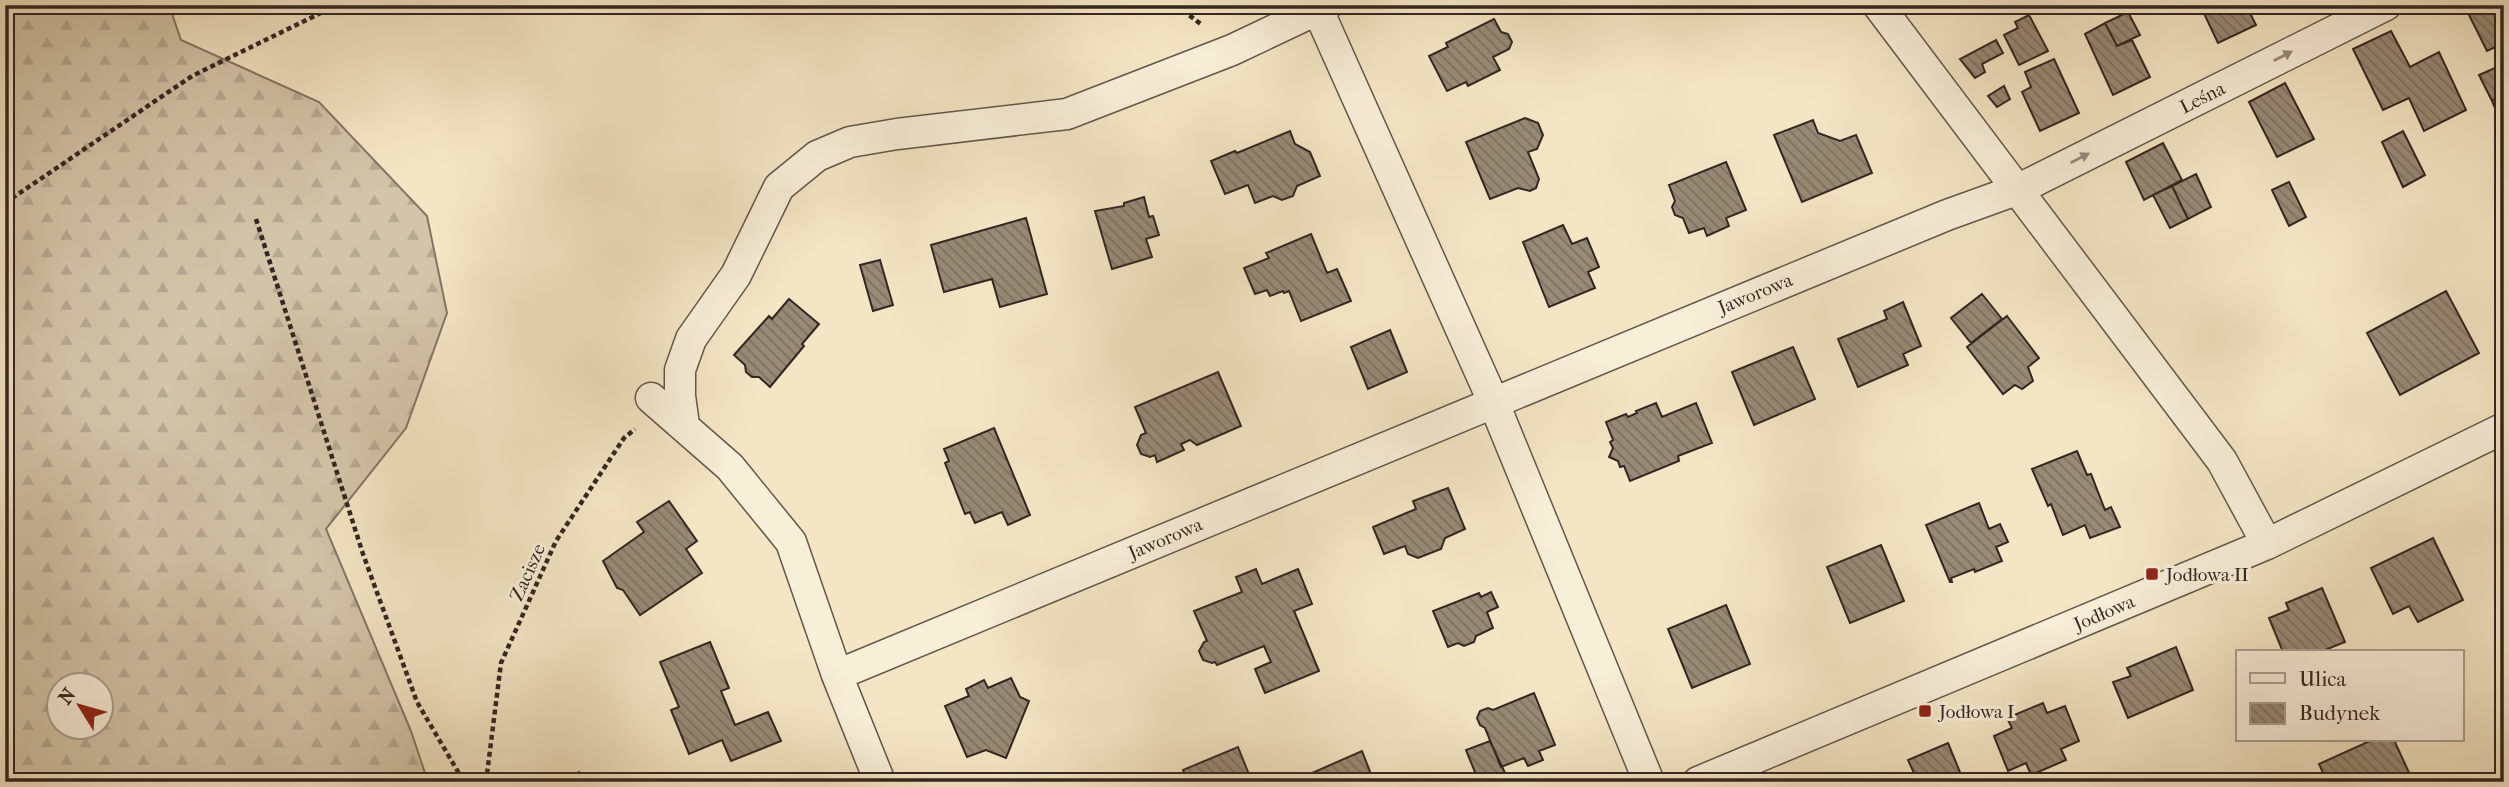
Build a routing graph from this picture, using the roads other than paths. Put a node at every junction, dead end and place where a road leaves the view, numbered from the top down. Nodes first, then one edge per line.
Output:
1 (1878, 5) edge
2 (2386, 5) edge
3 (1323, 8) edge
4 (2019, 189) junction
5 (1493, 401) junction
6 (656, 402) road end
7 (684, 425) junction
8 (2504, 428) edge
9 (2267, 544) junction
10 (837, 675) junction
11 (880, 782) edge
12 (1649, 782) edge
13 (1698, 782) edge

1 - 4 street
4 -> 2 street, Leśna
3 - 5 street
3 - 7 street
4 - 5 street, Jaworowa
4 - 9 street
5 - 10 street, Jaworowa
5 - 12 street
6 - 7 street
7 - 10 street
8 - 9 street, Jodłowa
9 - 13 street, Jodłowa
10 - 11 street

